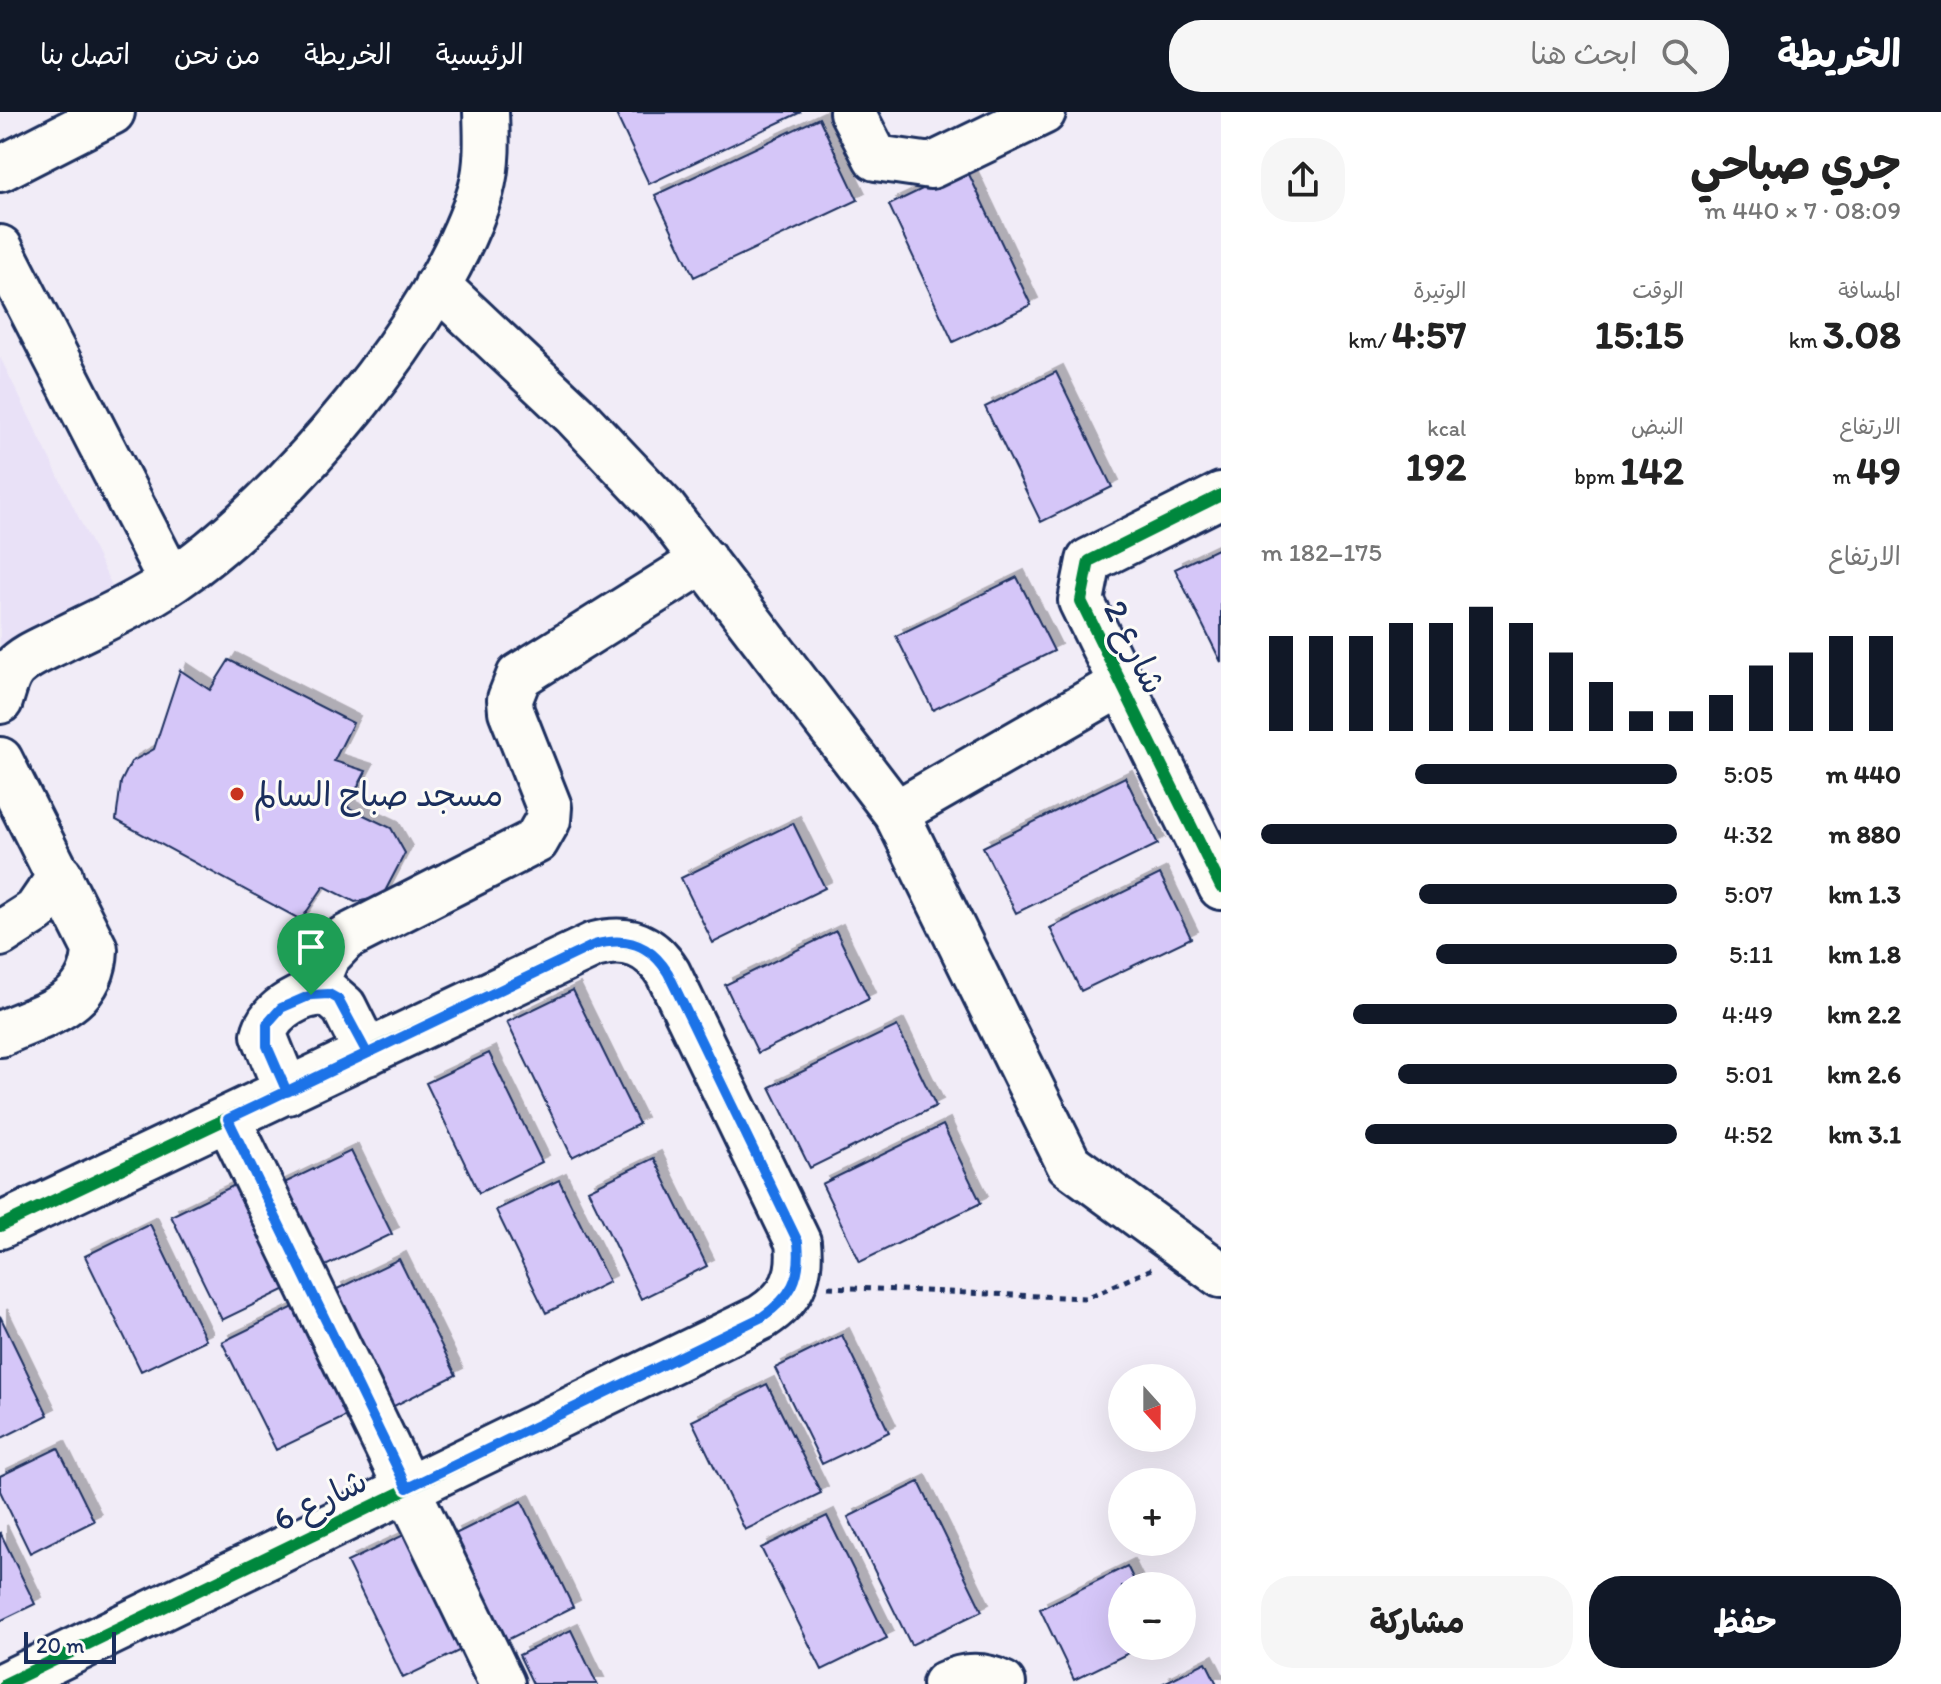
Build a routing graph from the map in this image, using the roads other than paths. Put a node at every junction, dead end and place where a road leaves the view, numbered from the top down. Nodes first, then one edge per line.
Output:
1 (112, 112) edge
2 (486, 112) edge
3 (852, 112) edge
4 (1043, 112) edge
5 (0, 169) edge
6 (0, 248) edge
7 (437, 285) junction
8 (1221, 495) edge
9 (704, 560) junction
10 (171, 581) junction
11 (1121, 684) junction
12 (0, 701) edge
13 (0, 760) edge
14 (896, 813) junction
15 (17, 831) edge
16 (60, 876) junction
17 (1221, 887) edge
18 (0, 934) edge
19 (311, 995) junction
20 (0, 1034) edge
21 (367, 1053) junction
22 (287, 1092) junction
23 (228, 1119) junction
24 (0, 1226) edge
25 (1211, 1255) edge
26 (407, 1488) junction
27 (5, 1684) edge
28 (502, 1684) edge
29 (945, 1684) edge
30 (1003, 1684) edge

1 - 5 street
2 - 7 street
3 - 4 street
6 - 10 street
7 - 9 street
7 - 10 street
8 - 11 street, شارع 2
9 - 14 street
9 - 19 street
10 - 12 street
11 - 14 street
11 - 17 street, شارع 2
13 - 15 street
14 - 25 street
15 - 16 street
16 - 18 street
16 - 20 street
19 - 21 street
19 - 22 street
21 - 22 street
21 - 26 street, شارع 6
22 - 23 street
23 - 24 street
23 - 26 street
26 - 27 street, شارع 6
26 - 28 street
29 - 30 street

